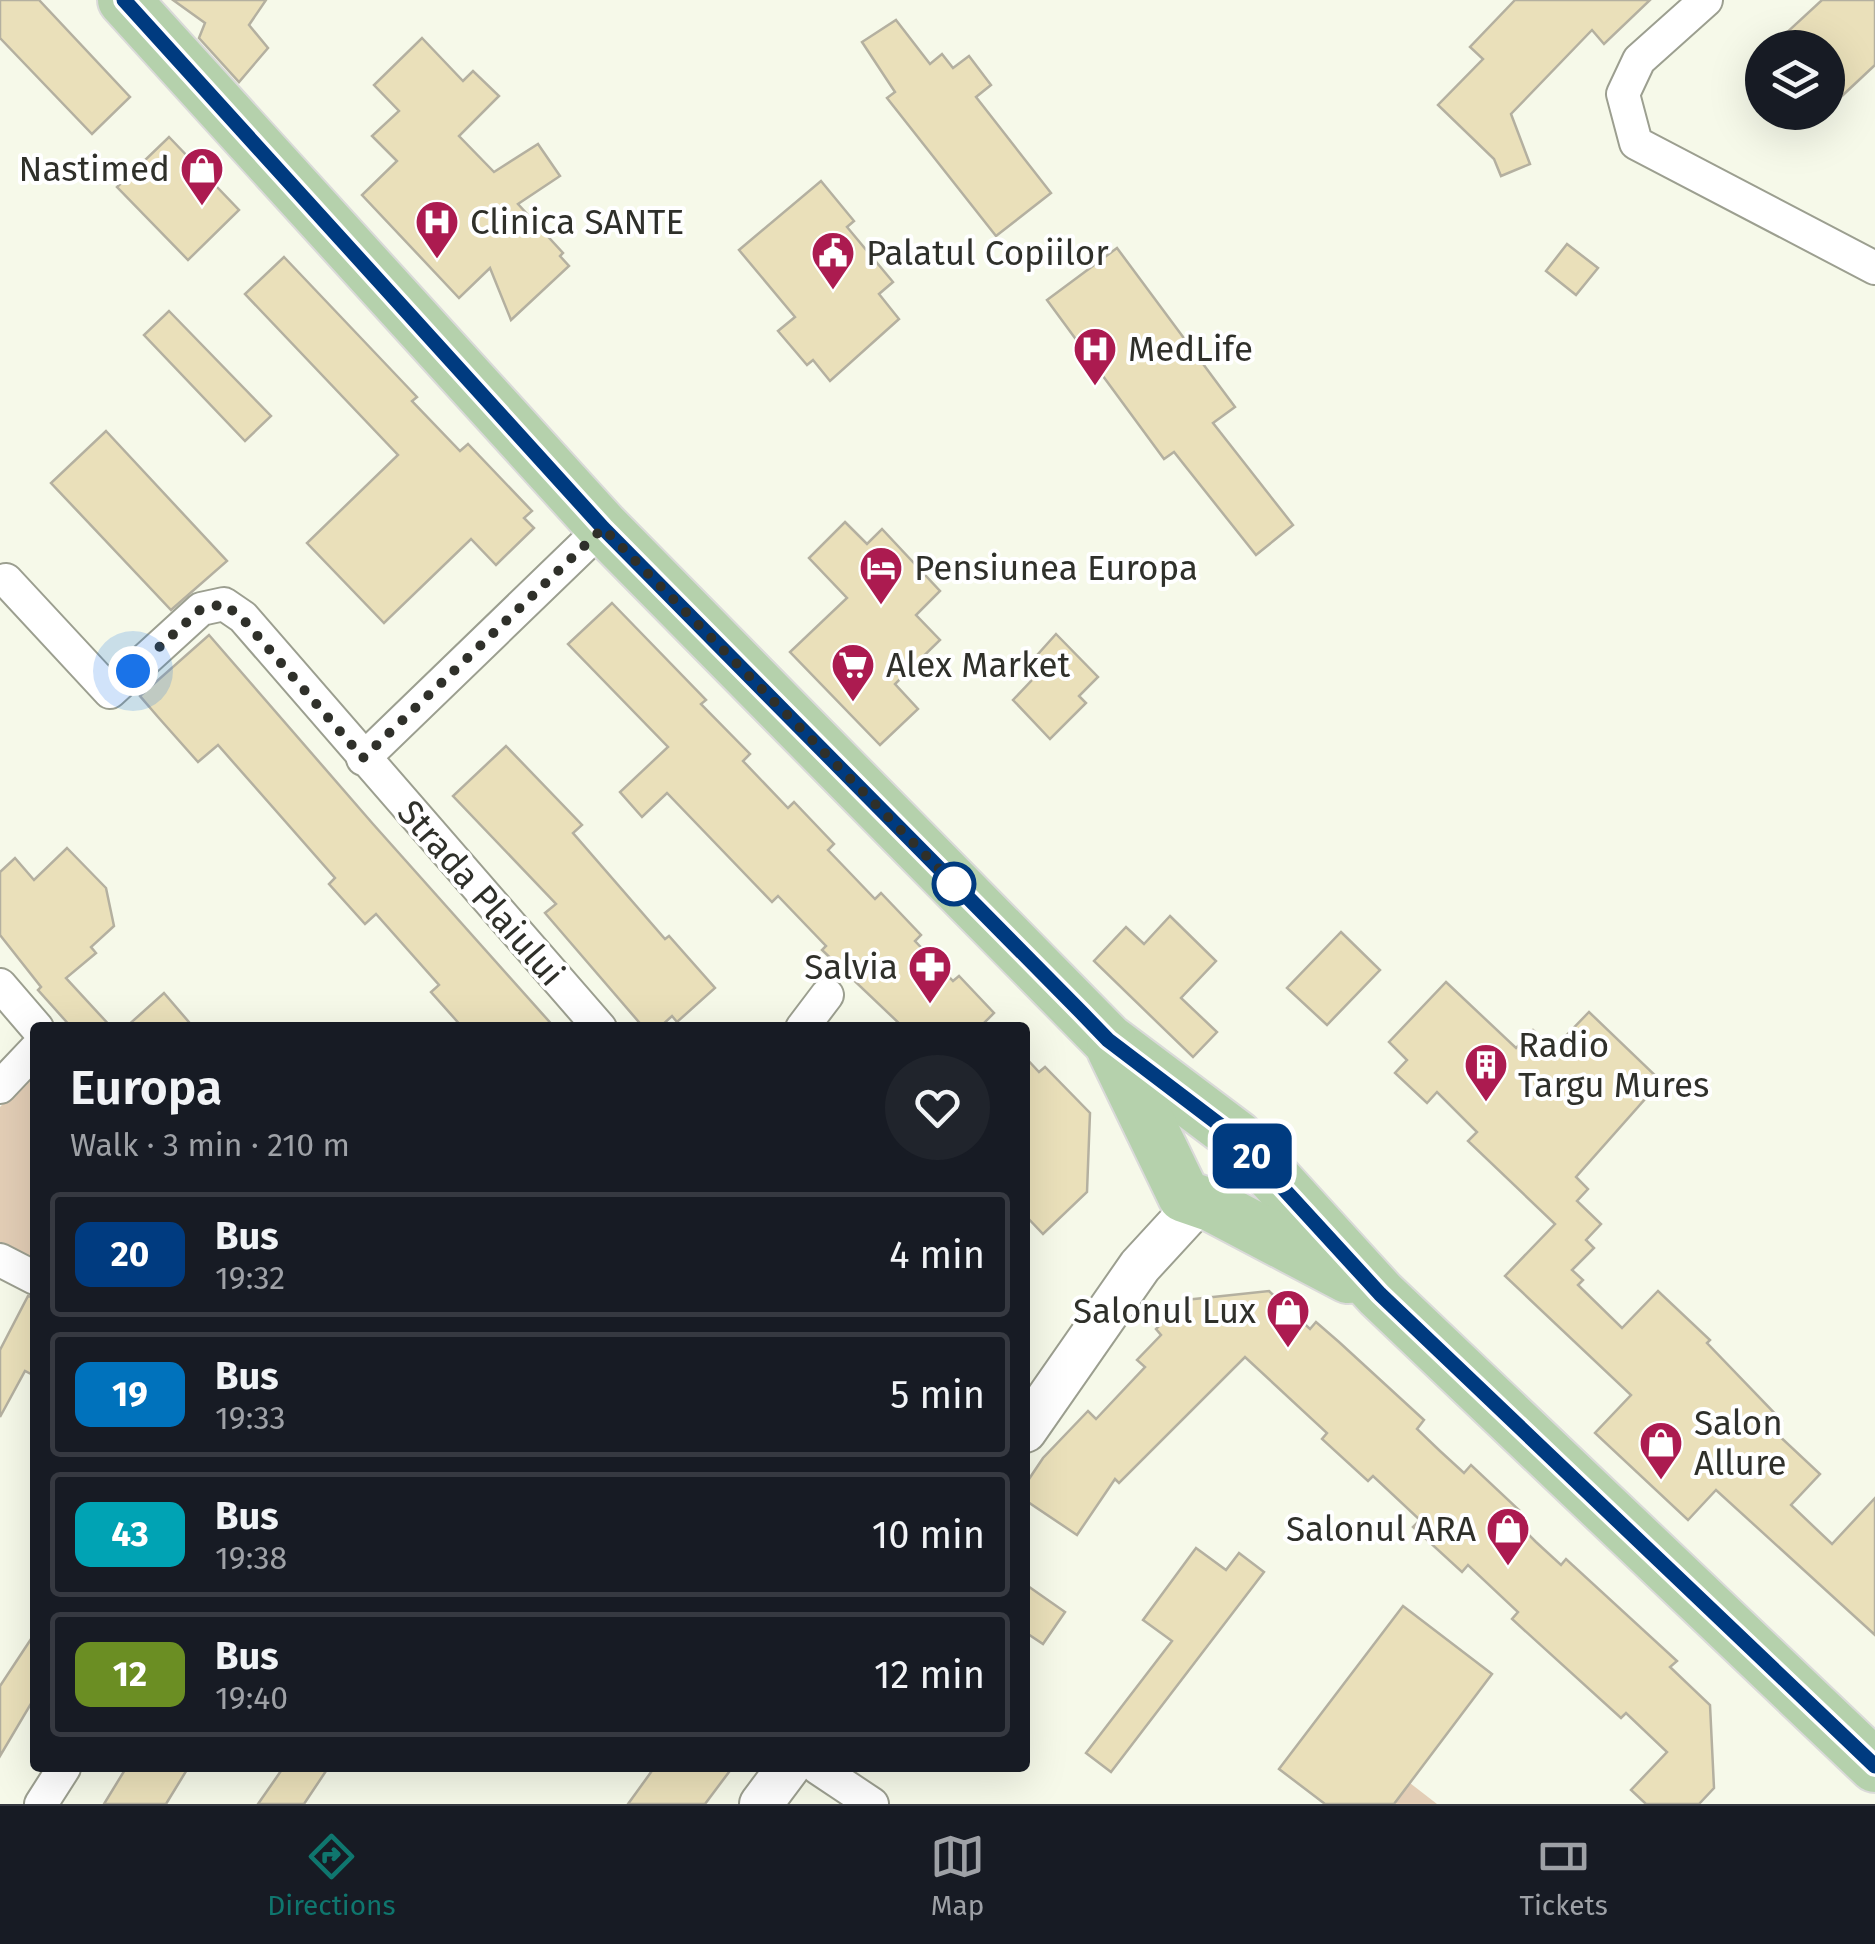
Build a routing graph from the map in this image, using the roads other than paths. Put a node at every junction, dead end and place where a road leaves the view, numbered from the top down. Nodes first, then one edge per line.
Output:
1 (124, 0) edge
2 (1706, 0) edge
3 (1875, 268) edge
4 (603, 528) junction
5 (6, 580) dead end
6 (363, 758) junction
7 (0, 986) edge
8 (827, 996) dead end
9 (32, 1022) edge
10 (595, 1022) edge
11 (807, 1022) edge
12 (1108, 1040) junction
13 (30, 1055) edge
14 (0, 1087) edge
15 (1235, 1140) junction
16 (1189, 1190) junction
17 (2, 1265) edge
18 (30, 1276) edge
19 (1380, 1294) junction
20 (1030, 1424) edge
21 (1875, 1766) edge
22 (61, 1772) edge
23 (785, 1772) edge
24 (824, 1772) edge
25 (41, 1804) edge
26 (762, 1804) edge
27 (872, 1804) edge

1 - 4 main road
2 - 3 street
4 - 6 street
4 - 12 main road
5 - 6 street, Strada Plaiului
6 - 10 street, Strada Plaiului
7 - 9 street
8 - 11 street
12 - 15 main road
12 - 16 main road
13 - 14 street
15 - 16 main road
15 - 19 main road
16 - 19 main road
16 - 20 street
17 - 18 street
19 - 21 main road
22 - 25 street
23 - 26 street
24 - 27 street

